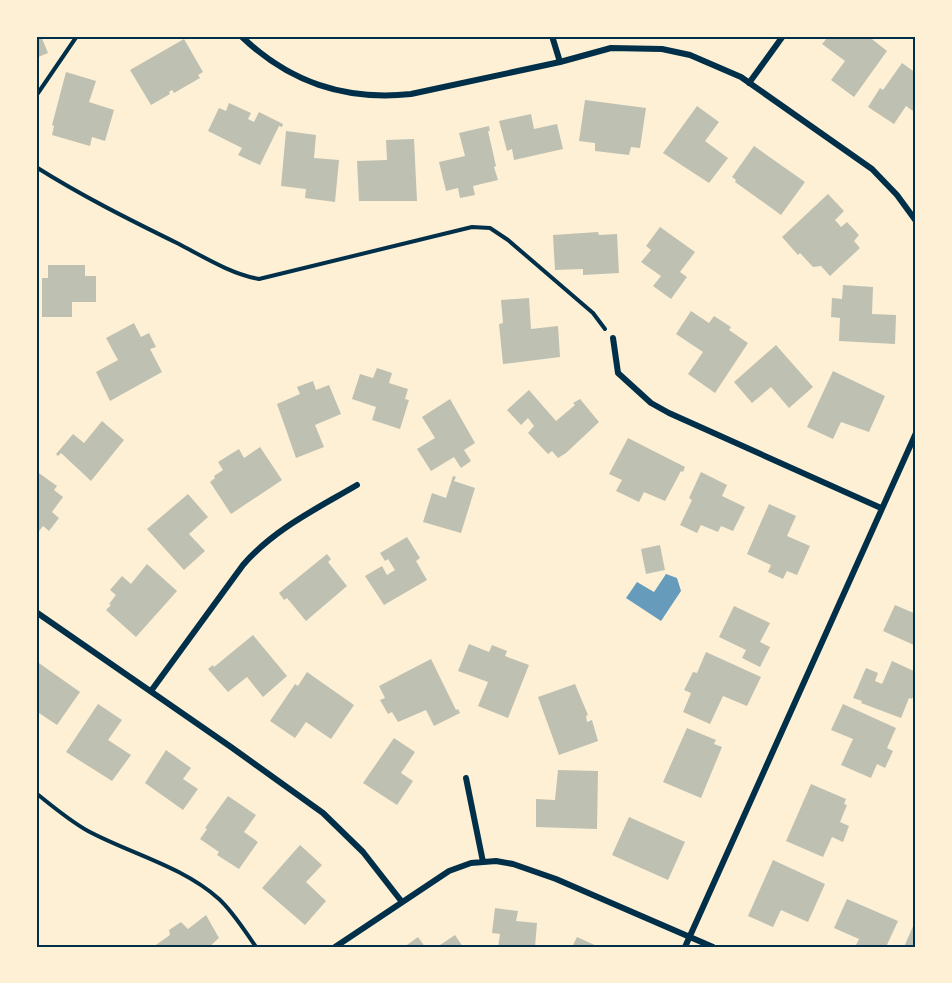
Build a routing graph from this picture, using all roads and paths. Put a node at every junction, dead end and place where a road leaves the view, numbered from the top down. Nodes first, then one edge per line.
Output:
1 (77, 36) edge
2 (241, 36) edge
3 (552, 36) edge
4 (783, 36) edge
5 (560, 62) junction
6 (749, 83) junction
7 (36, 96) edge
8 (36, 167) edge
9 (916, 221) edge
10 (613, 338) joint
11 (916, 433) edge
12 (357, 485) dead end
13 (881, 508) junction
14 (36, 612) edge
15 (152, 691) junction
16 (466, 778) dead end
17 (36, 793) edge
18 (483, 862) junction
19 (402, 902) junction
20 (691, 936) junction
21 (256, 947) edge
22 (335, 947) edge
23 (685, 947) edge
24 (713, 947) edge

1 - 7 path
2 - 5 street
3 - 5 street
4 - 6 street
5 - 6 street
6 - 9 street
8 - 10 path
10 - 13 street
11 - 13 street
12 - 15 street
13 - 20 street
14 - 15 street
15 - 19 street
16 - 18 street
17 - 21 path
18 - 19 street
18 - 20 street
19 - 22 street
20 - 23 street
20 - 24 street

